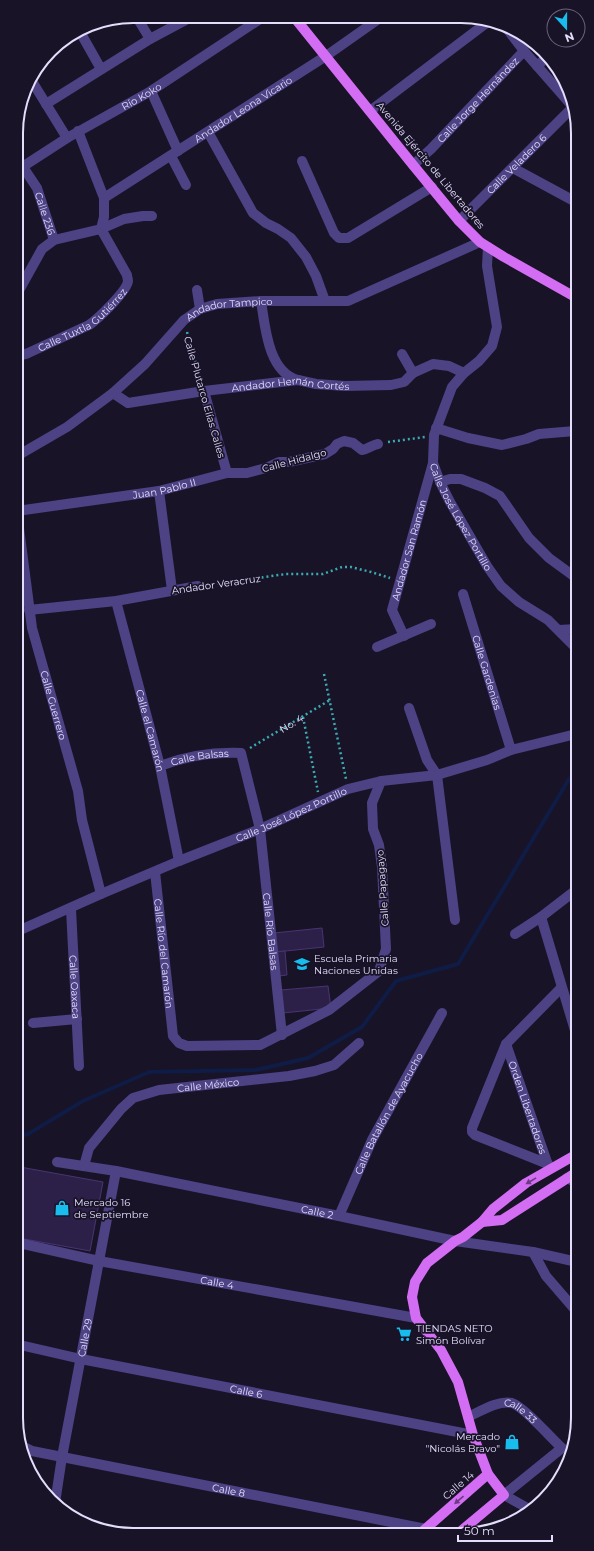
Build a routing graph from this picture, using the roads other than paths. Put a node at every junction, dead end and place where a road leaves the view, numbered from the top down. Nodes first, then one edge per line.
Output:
1 (140, 23) edge
2 (180, 23) edge
3 (254, 23) edge
4 (299, 23) edge
5 (373, 23) edge
6 (484, 25) edge
7 (82, 35) edge
8 (512, 35) edge
9 (150, 39) junction
10 (524, 51) junction
11 (326, 56) junction
12 (544, 60) edge
13 (537, 66) junction
14 (101, 69) junction
15 (34, 84) edge
16 (151, 91) junction
17 (565, 97) edge
18 (46, 104) junction
19 (370, 111) junction
20 (569, 112) edge
21 (78, 131) junction
22 (208, 132) junction
23 (66, 138) junction
24 (175, 154) junction
25 (302, 161) dead end
26 (413, 165) junction
27 (23, 167) edge
28 (512, 168) junction
29 (23, 172) edge
30 (186, 185) dead end
31 (432, 187) junction
32 (104, 198) junction
33 (571, 200) edge
34 (152, 216) dead end
35 (459, 221) junction
36 (101, 229) junction
37 (54, 240) junction
38 (484, 244) junction
39 (23, 283) edge
40 (197, 290) dead end
41 (571, 295) edge
42 (261, 301) junction
43 (325, 301) junction
44 (200, 309) junction
45 (402, 354) dead end
46 (23, 355) edge
47 (413, 373) junction
48 (464, 373) junction
49 (298, 380) junction
50 (204, 391) junction
51 (113, 393) junction
52 (571, 431) edge
53 (435, 432) junction
54 (378, 444) road end
55 (23, 453) edge
56 (433, 463) junction
57 (227, 473) junction
58 (440, 482) junction
59 (159, 491) junction
60 (23, 511) edge
61 (23, 561) edge
62 (571, 574) edge
63 (198, 586) road end
64 (172, 590) junction
65 (463, 594) dead end
66 (116, 601) junction
67 (29, 610) junction
68 (431, 624) dead end
69 (571, 629) edge
70 (559, 630) junction
71 (404, 636) junction
72 (571, 643) edge
73 (377, 647) dead end
74 (409, 708) dead end
75 (571, 735) edge
76 (511, 750) junction
77 (160, 766) junction
78 (436, 775) junction
79 (381, 781) junction
80 (260, 829) junction
81 (179, 861) junction
82 (155, 872) junction
83 (101, 894) junction
84 (571, 894) edge
85 (71, 908) junction
86 (541, 917) junction
87 (454, 920) dead end
88 (23, 929) edge
89 (515, 934) dead end
90 (561, 988) junction
91 (442, 1013) dead end
92 (77, 1019) junction
93 (571, 1019) edge
94 (32, 1023) dead end
95 (282, 1035) junction
96 (359, 1043) dead end
97 (506, 1044) junction
98 (79, 1066) dead end
99 (571, 1157) edge
100 (56, 1162) dead end
101 (84, 1166) junction
102 (549, 1167) junction
103 (116, 1171) junction
104 (571, 1176) edge
105 (567, 1178) junction
106 (571, 1180) edge
107 (340, 1216) junction
108 (482, 1222) junction
109 (455, 1241) junction
110 (23, 1244) edge
111 (533, 1252) junction
112 (99, 1261) junction
113 (571, 1261) edge
114 (571, 1305) edge
115 (416, 1318) junction
116 (23, 1346) edge
117 (81, 1359) junction
118 (468, 1416) junction
119 (473, 1435) junction
120 (29, 1452) edge
121 (62, 1457) junction
122 (488, 1474) junction
123 (504, 1494) junction
124 (56, 1497) edge
125 (525, 1507) edge
126 (415, 1528) edge
127 (427, 1528) edge
128 (465, 1528) edge

1 - 9 street
2 - 9 street
3 - 16 street, Río Koko
4 - 11 main road, Avenida Ejército de Libertadores
5 - 11 street, Andador Leona Vicario
6 - 19 street
7 - 14 street
8 - 10 street
9 - 14 street
10 - 13 street
10 - 26 street, Calle Jorge Hernández
11 - 19 main road, Avenida Ejército de Libertadores
11 - 22 street, Andador Leona Vicario
12 - 13 street
13 - 17 street
14 - 18 street
15 - 18 street
16 - 21 street, Río Koko
16 - 24 street
18 - 23 street
19 - 26 main road, Avenida Ejército de Libertadores
20 - 28 street, Calle Veladero 6
21 - 23 street, Río Koko
21 - 32 street
22 - 24 street, Andador Leona Vicario
22 - 43 street
23 - 27 street, Río Koko
24 - 30 street
24 - 32 street, Andador Leona Vicario
25 - 31 street
26 - 31 main road, Avenida Ejército de Libertadores
28 - 33 street
28 - 35 street, Calle Veladero 6
29 - 37 street, Calle 236
31 - 35 main road, Avenida Ejército de Libertadores
32 - 36 street
34 - 36 street
35 - 38 main road, Avenida Ejército de Libertadores
36 - 37 street
36 - 46 street, Calle Tuxtla Gutiérrez
37 - 39 street
38 - 41 main road, Avenida Ejército de Libertadores
38 - 43 street, Andador Tampico
38 - 48 street, Calle José López Portillo
40 - 44 street
42 - 43 street, Andador Tampico
42 - 44 street, Andador Tampico
42 - 49 street
44 - 51 street, Andador Tampico
45 - 47 street
47 - 48 street, Andador Hernán Cortés
47 - 49 street, Andador Hernán Cortés
48 - 53 street, Calle José López Portillo
49 - 50 street, Andador Hernán Cortés
50 - 51 street, Andador Hernán Cortés
50 - 57 street, Calle Plutarco Elías Calles
51 - 55 street, Andador Tampico
52 - 53 street
53 - 56 street, Calle José López Portillo
54 - 57 street, Calle Hidalgo
56 - 58 street, Calle José López Portillo
56 - 71 street, Andador San Ramón
57 - 59 street, Juan Pablo II
58 - 62 street
58 - 70 street, Calle José López Portillo
59 - 60 street, Juan Pablo II
59 - 64 street
61 - 67 street, Calle Guerrero
63 - 64 street, Andador Veracruz
64 - 66 street, Andador Veracruz
65 - 76 street, Calle Gardenias
66 - 67 street, Andador Veracruz
66 - 77 street, Calle el Camarón
67 - 83 street, Calle Guerrero
68 - 71 street
69 - 70 street
70 - 72 street, Calle José López Portillo
71 - 73 street
74 - 78 street
75 - 76 street, Calle José López Portillo
76 - 78 street, Calle José López Portillo
77 - 80 street, Calle Balsas
77 - 81 street, Calle el Camarón
78 - 79 street, Calle José López Portillo
78 - 87 street
79 - 80 street, Calle José López Portillo
79 - 95 street, Calle Papagayo
80 - 81 street, Calle José López Portillo
80 - 95 street, Calle Río Balsas
81 - 82 street, Calle José López Portillo
82 - 83 street, Calle José López Portillo
82 - 95 street, Calle Río del Camarón
83 - 85 street, Calle José López Portillo
84 - 86 street
85 - 88 street, Calle José López Portillo
85 - 92 street, Calle Oaxaca
86 - 89 street
86 - 90 street
90 - 93 street
90 - 97 street
91 - 107 street, Calle Batallón de Ayacucho
92 - 94 street
92 - 98 street, Calle Oaxaca
96 - 101 street, Calle México
97 - 102 street, Orden Libertadores
97 - 102 street
99 - 102 main road
100 - 101 street, Calle 2
101 - 103 street, Calle 2
102 -> 108 main road
103 - 107 street, Calle 2
103 - 112 street, Calle 29
104 - 105 main road
105 - 106 street
105 - 108 main road
107 - 109 street, Calle 2
108 - 109 main road
109 - 111 street, Calle 2
109 - 115 main road
110 - 112 street, Calle 4
111 - 113 street, Calle 2
111 - 114 street
112 - 115 street, Calle 4
112 - 117 street, Calle 29
115 - 118 main road
116 - 117 street, Calle 6
117 - 119 street, Calle 6
117 - 121 street, Calle 29
118 - 119 main road
118 - 123 street, Calle 33
119 - 122 main road
120 - 121 street, Calle 8
121 - 124 street, Calle 29
121 - 126 street, Calle 8
122 - 123 main road, Calle 14
122 -> 127 main road, Calle 14
123 - 125 street, Calle 14
123 - 128 main road

